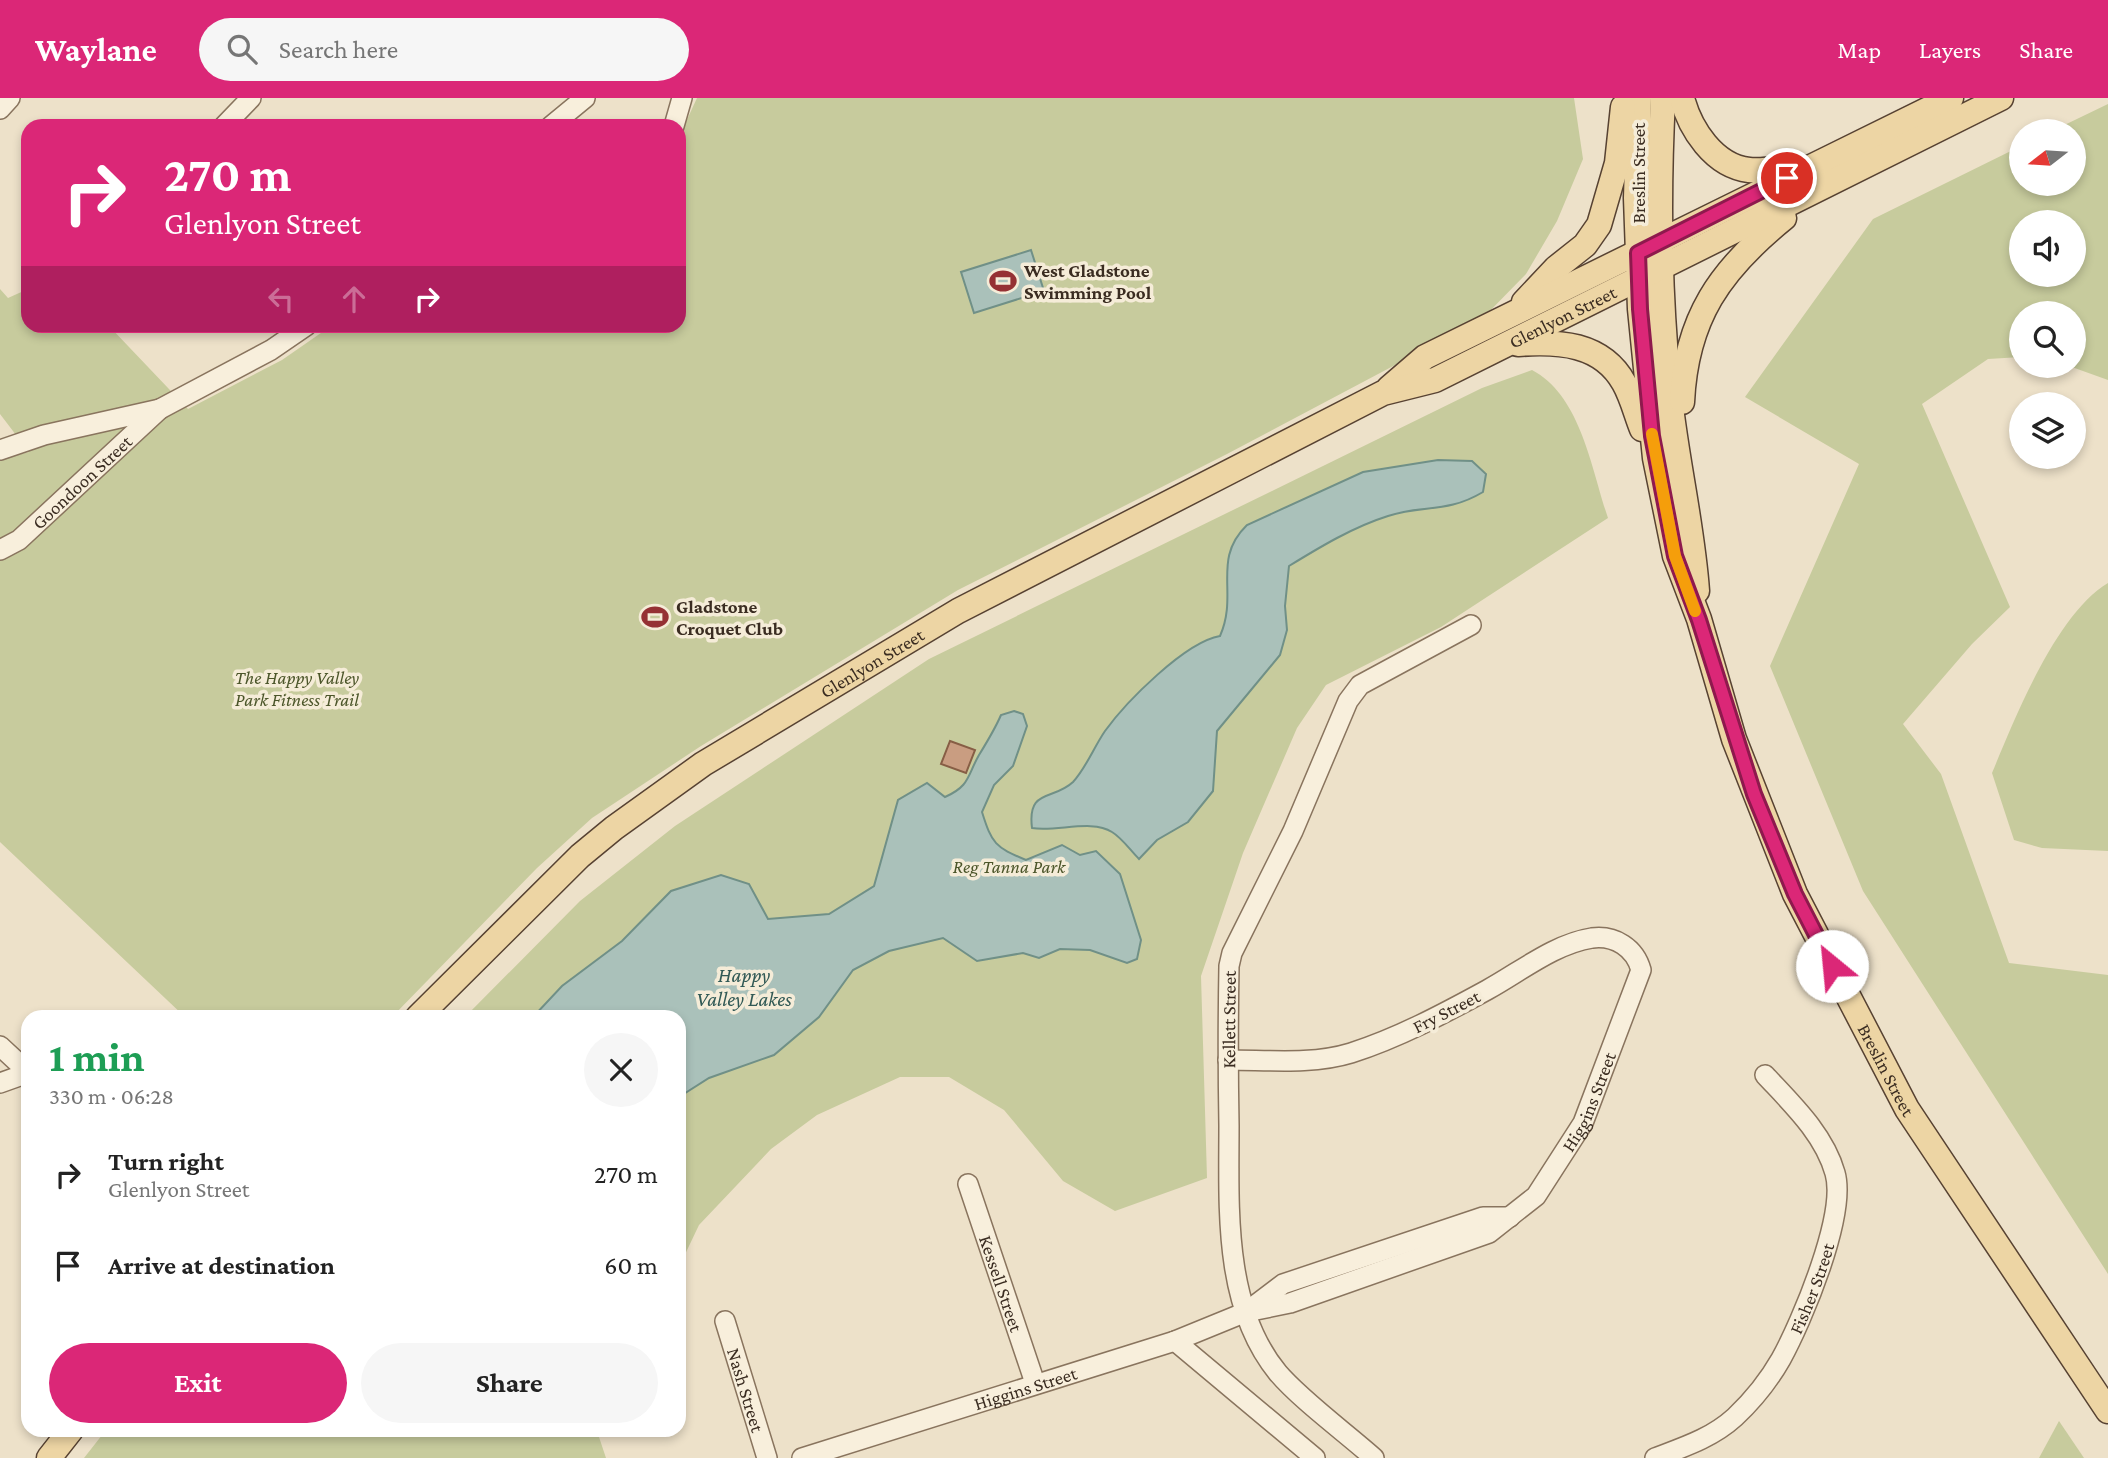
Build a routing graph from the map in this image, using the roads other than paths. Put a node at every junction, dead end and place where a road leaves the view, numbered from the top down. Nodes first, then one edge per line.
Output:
1 (10, 98) edge
2 (251, 98) edge
3 (585, 98) edge
4 (682, 98) edge
5 (1624, 98) edge
6 (1639, 98) edge
7 (1663, 98) edge
8 (1682, 98) edge
9 (1951, 98) edge
10 (2001, 98) edge
11 (0, 109) edge
12 (231, 119) edge
13 (560, 119) edge
14 (676, 119) edge
15 (1811, 165) junction
16 (1817, 191) junction
17 (1660, 241) junction
18 (1638, 253) junction
19 (1661, 267) junction
20 (1639, 278) junction
21 (1514, 313) junction
22 (296, 333) edge
23 (1507, 344) junction
24 (1383, 393) junction
25 (160, 409) junction
26 (1676, 445) junction
27 (0, 450) edge
28 (1655, 458) junction
29 (0, 550) edge
30 (1699, 620) junction
31 (1471, 625) dead end
32 (1641, 970) joint
33 (425, 1010) edge
34 (0, 1046) edge
35 (1228, 1060) junction
36 (21, 1066) edge
37 (1765, 1074) dead end
38 (21, 1076) edge
39 (0, 1083) edge
40 (968, 1184) dead end
41 (1246, 1312) junction
42 (725, 1321) dead end
43 (1175, 1340) junction
44 (1035, 1383) junction
45 (2108, 1411) edge
46 (66, 1437) edge
47 (49, 1458) edge
48 (767, 1458) edge
49 (802, 1458) edge
50 (1315, 1458) edge
51 (1374, 1458) edge
52 (1655, 1458) edge

1 - 11 street
2 - 12 street
3 - 13 street
4 - 14 street
5 - 21 main road
6 - 18 main road, Breslin Street
7 - 17 main road, Breslin Street
8 - 15 main road
9 - 15 main road, Glenlyon Street
10 - 16 main road, Glenlyon Street
15 - 17 main road, Glenlyon Street
16 - 19 main road, Glenlyon Street
16 - 26 main road
17 - 18 main road, Glenlyon Street
17 - 19 main road, Breslin Street
18 - 20 main road, Breslin Street
18 - 21 main road, Glenlyon Street
19 - 20 main road, Glenlyon Street
19 - 26 main road, Breslin Street
20 - 23 main road, Glenlyon Street
20 - 28 main road, Breslin Street
21 - 24 main road, Glenlyon Street
22 - 25 street, Goondoon Street
23 - 24 main road, Glenlyon Street
23 - 28 main road
24 - 33 main road, Glenlyon Street
25 - 27 street, Goondoon Street
25 - 29 street, Goondoon Street
26 - 30 main road, Breslin Street
28 - 30 main road, Breslin Street
30 - 45 main road, Breslin Street
31 - 35 street, Kellett Street
32 - 35 street, Fry Street
32 - 41 street, Higgins Street
34 - 36 street
35 - 41 street, Kellett Street
37 - 52 street, Fisher Street
38 - 39 street
40 - 44 street, Kessell Street
41 - 43 street, Higgins Street
41 - 51 street, Kellett Street
42 - 48 street, Nash Street
43 - 44 street, Higgins Street
43 - 50 street
44 - 49 street, Higgins Street
46 - 47 main road

